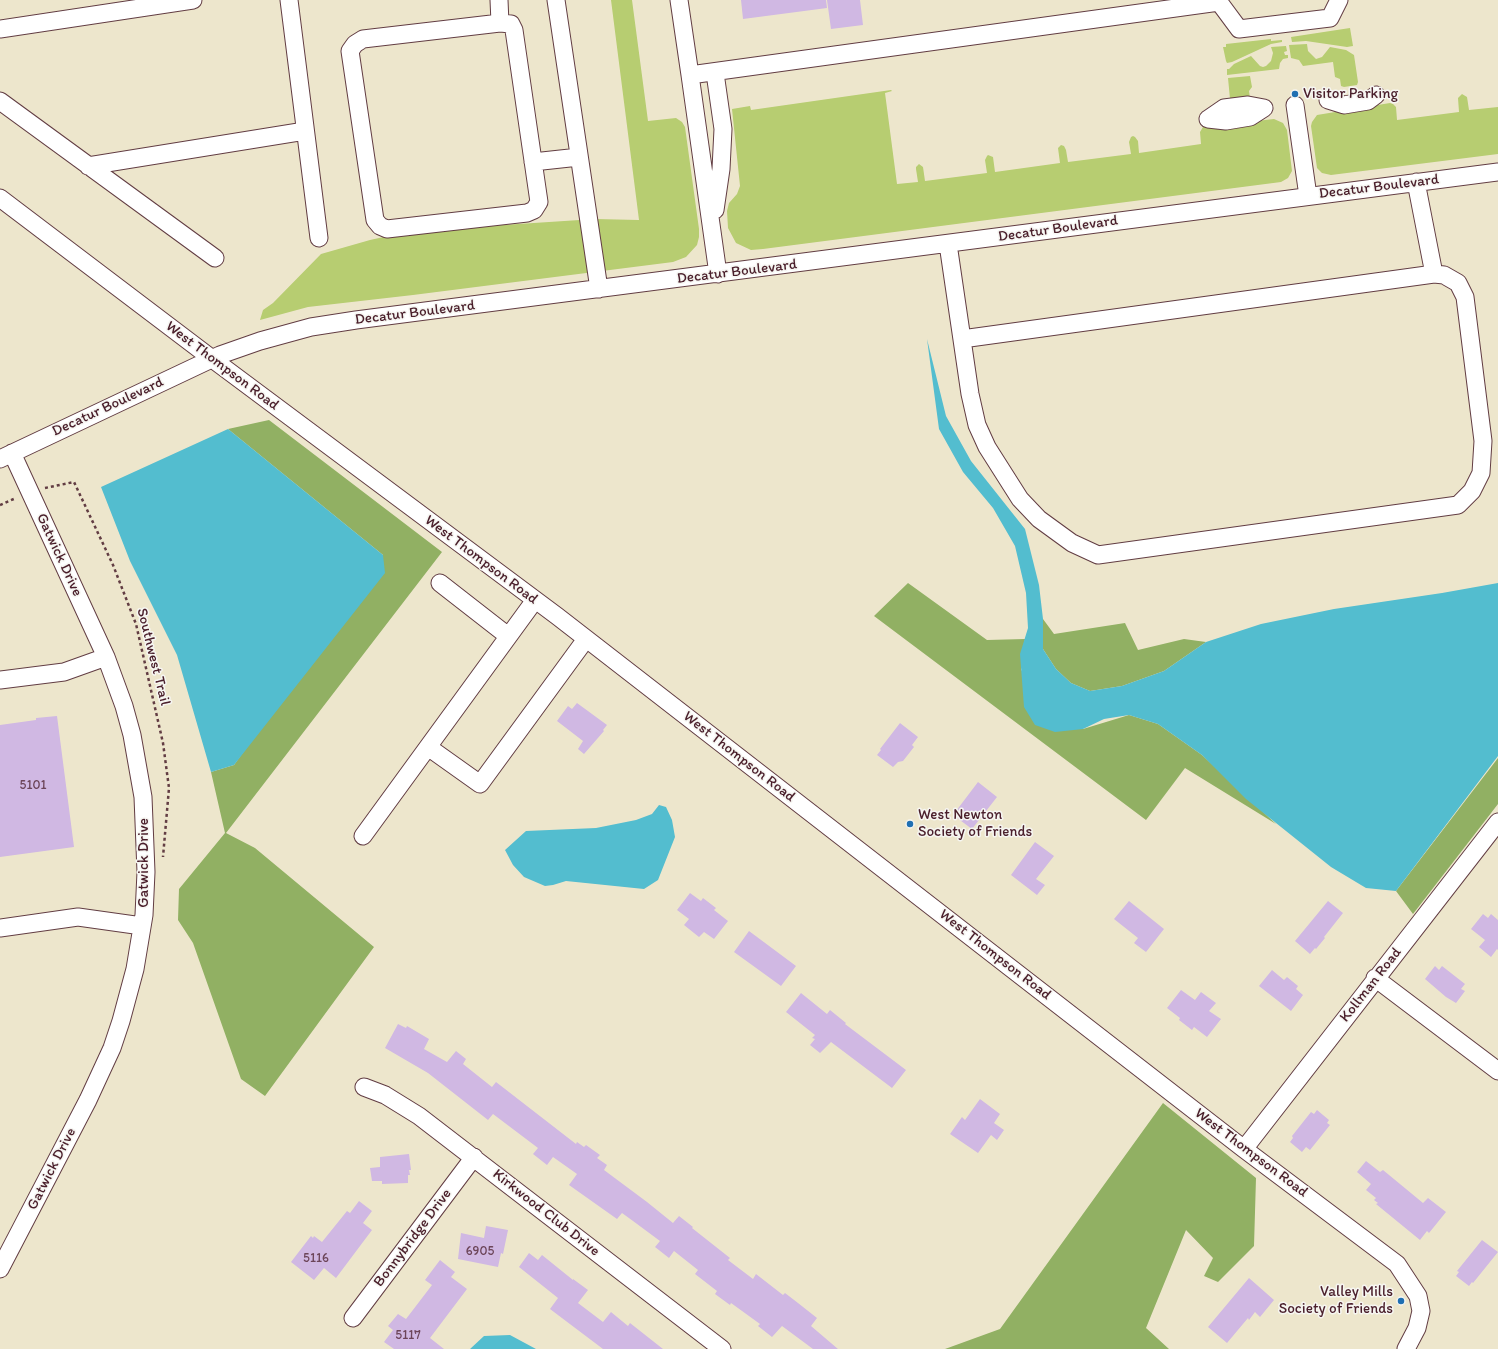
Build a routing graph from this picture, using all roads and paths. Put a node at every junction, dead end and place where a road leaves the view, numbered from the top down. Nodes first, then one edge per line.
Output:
1 (193, 0) edge
2 (289, 0) edge
3 (499, 0) edge
4 (556, 0) edge
5 (679, 0) edge
6 (1339, 0) edge
7 (500, 23) junction
8 (0, 29) edge
9 (715, 73) junction
10 (690, 75) junction
11 (1376, 95) dead end
12 (1328, 100) dead end
13 (0, 101) edge
14 (1295, 104) dead end
15 (305, 131) junction
16 (579, 157) junction
17 (533, 162) junction
18 (88, 166) junction
19 (1498, 172) edge
20 (1416, 182) junction
21 (1308, 196) junction
22 (0, 198) edge
23 (712, 228) junction
24 (319, 238) dead end
25 (948, 244) junction
26 (215, 258) dead end
27 (718, 274) junction
28 (1434, 274) junction
29 (599, 289) junction
30 (962, 339) junction
31 (211, 358) junction
32 (6, 456) edge
33 (30, 492) junction
34 (440, 583) dead end
35 (535, 600) junction
36 (508, 636) junction
37 (586, 639) junction
38 (106, 657) junction
39 (0, 680) edge
40 (428, 747) junction
41 (1498, 822) edge
42 (363, 836) dead end
43 (163, 860) dead end
44 (142, 926) junction
45 (0, 928) edge
46 (1376, 978) junction
47 (1498, 1071) edge
48 (364, 1087) dead end
49 (1244, 1149) junction
50 (474, 1157) junction
51 (0, 1269) edge
52 (352, 1318) dead end
53 (722, 1349) edge
54 (1406, 1349) edge

1 - 8 street
2 - 15 street
3 - 7 street
4 - 16 street
5 - 10 street
6 - 9 street
7 - 17 street
7 - 17 street
9 - 10 street
9 - 23 street
10 - 23 street
11 - 12 street
13 - 18 street
14 - 21 street
15 - 18 street
15 - 24 street
16 - 17 street
16 - 29 street
18 - 26 street
19 - 20 street, Decatur Boulevard
20 - 21 street, Decatur Boulevard
20 - 28 street
21 - 25 street, Decatur Boulevard
22 - 31 street, West Thompson Road
23 - 27 street
25 - 27 street, Decatur Boulevard
25 - 30 street
27 - 29 street, Decatur Boulevard
28 - 30 street
28 - 30 street
29 - 31 street, Decatur Boulevard
31 - 32 street, Decatur Boulevard
31 - 35 street, West Thompson Road
32 - 33 street, Gatwick Drive
33 - 38 street, Gatwick Drive
33 - 43 path, Southwest Trail
34 - 36 street
35 - 36 street
35 - 37 street, West Thompson Road
36 - 40 street
37 - 40 street
37 - 49 street, West Thompson Road
38 - 39 street
38 - 44 street, Gatwick Drive
40 - 42 street
41 - 46 street, Kollman Road
44 - 45 street
44 - 51 street, Gatwick Drive
46 - 47 street
46 - 49 street, Kollman Road
48 - 50 street, Kirkwood Club Drive
49 - 54 street, West Thompson Road
50 - 52 street, Bonnybridge Drive
50 - 53 street, Kirkwood Club Drive

